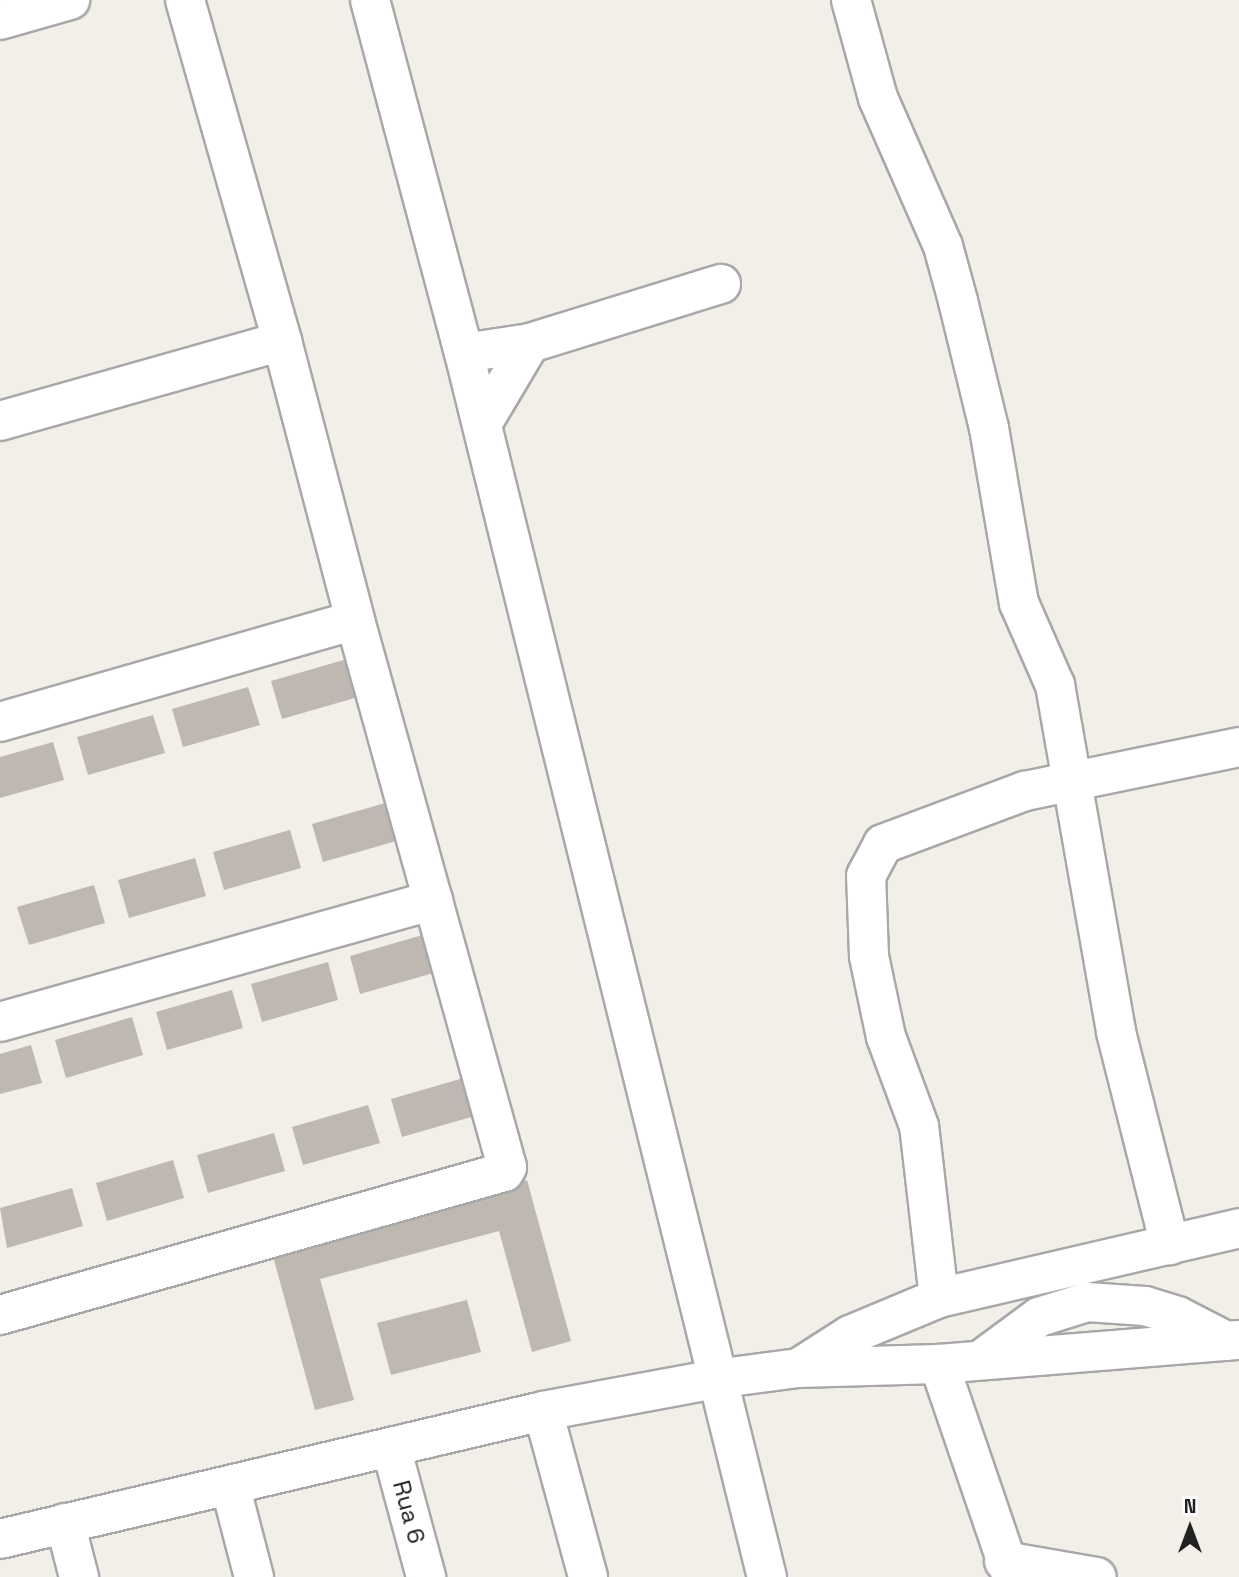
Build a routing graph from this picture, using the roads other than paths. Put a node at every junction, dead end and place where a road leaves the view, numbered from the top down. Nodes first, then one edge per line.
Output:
1 (70, 0) edge
2 (185, 0) edge
3 (370, 0) edge
4 (851, 0) edge
5 (0, 20) edge
6 (721, 285) dead end
7 (282, 341) junction
8 (530, 343) junction
9 (464, 353) junction
10 (0, 421) edge
11 (482, 424) junction
12 (355, 620) junction
13 (0, 722) edge
14 (1239, 747) edge
15 (1073, 781) junction
16 (433, 900) junction
17 (0, 1022) edge
18 (1239, 1228) edge
19 (1170, 1245) junction
20 (1043, 1273) junction
21 (939, 1298) junction
22 (1062, 1309) junction
23 (0, 1315) edge
24 (1232, 1340) edge
25 (982, 1359) junction
26 (939, 1364) junction
27 (798, 1368) junction
28 (715, 1379) junction
29 (543, 1411) junction
30 (391, 1447) junction
31 (230, 1485) junction
32 (65, 1523) junction
33 (0, 1539) edge
34 (1008, 1569) edge
35 (79, 1577) edge
36 (254, 1577) edge
37 (426, 1577) edge
38 (588, 1577) edge
39 (767, 1577) edge
40 (1097, 1577) edge

1 - 5 street
2 - 7 street
3 - 9 street
4 - 15 street
6 - 8 street
7 - 10 street
7 - 12 street
8 - 9 street
8 - 11 street
9 - 11 street
11 - 28 street
12 - 13 street
12 - 16 street
14 - 15 street
15 - 19 street
15 - 21 street
16 - 17 street
16 - 23 street
18 - 19 street
19 - 20 street
20 - 21 street
20 - 22 street
21 - 27 street
22 - 24 street
22 - 25 street
24 - 25 street
25 - 26 street
26 - 27 street
26 - 34 street
27 - 28 street
28 - 29 street
28 - 39 street
29 - 30 street
29 - 38 street
30 - 31 street
30 - 37 street, Rua 6
31 - 32 street
31 - 36 street
32 - 33 street
32 - 35 street
34 - 40 street

